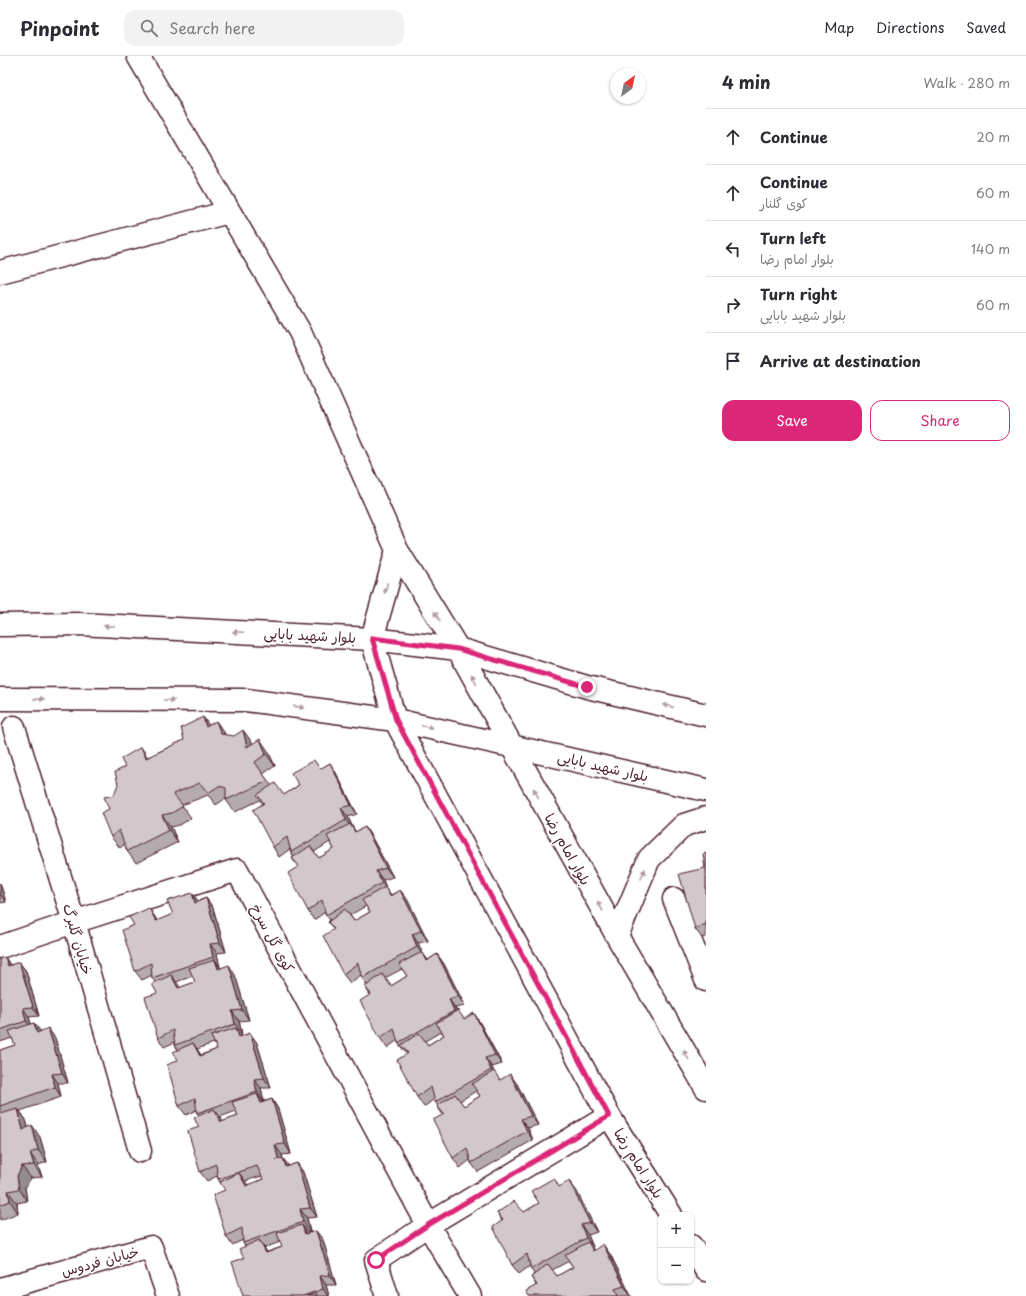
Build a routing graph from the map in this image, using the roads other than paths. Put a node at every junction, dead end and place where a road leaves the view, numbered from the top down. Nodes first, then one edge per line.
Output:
1 (138, 56) edge
2 (229, 212) junction
3 (0, 272) edge
4 (397, 550) junction
5 (0, 625) edge
6 (372, 638) junction
7 (458, 649) junction
8 (0, 699) edge
9 (706, 715) edge
10 (396, 720) junction
11 (14, 728) dead end
12 (509, 745) junction
13 (706, 790) edge
14 (706, 818) edge
15 (674, 899) dead end
16 (74, 922) junction
17 (617, 936) junction
18 (0, 948) edge
19 (706, 980) edge
20 (706, 1088) edge
21 (609, 1116) junction
22 (140, 1151) dead end
23 (669, 1212) edge
24 (428, 1225) junction
25 (692, 1248) edge
26 (705, 1266) edge
27 (0, 1289) edge
28 (168, 1296) edge
29 (387, 1296) edge
30 (470, 1296) edge

1 - 2 street, بلوار امام رضا
2 - 3 street
2 - 4 street, بلوار امام رضا
4 -> 6 street
7 -> 4 street, بلوار امام رضا
6 -> 5 street, بلوار شهید بابایی
6 - 7 street, بلوار شهید بابایی
6 - 10 street, بلوار امام رضا
9 -> 7 street, بلوار شهید بابایی
12 -> 7 street, بلوار امام رضا
8 -> 10 street, بلوار شهید بابایی
10 -> 12 street, بلوار شهید بابایی
10 - 21 street, بلوار امام رضا
11 - 16 street, خیابان گلبرگ
12 - 13 street, بلوار شهید بابایی
17 -> 12 street, بلوار امام رضا
17 -> 14 street
15 - 19 street
16 - 18 street, کوی گل سرخ
16 - 22 street, خیابان گلبرگ
16 - 24 street, کوی گل سرخ
20 -> 17 street, بلوار امام رضا
21 - 23 street, بلوار امام رضا
21 - 24 street
24 - 29 street
24 - 30 street
25 - 26 street
27 - 28 street, خیابان فردوس

